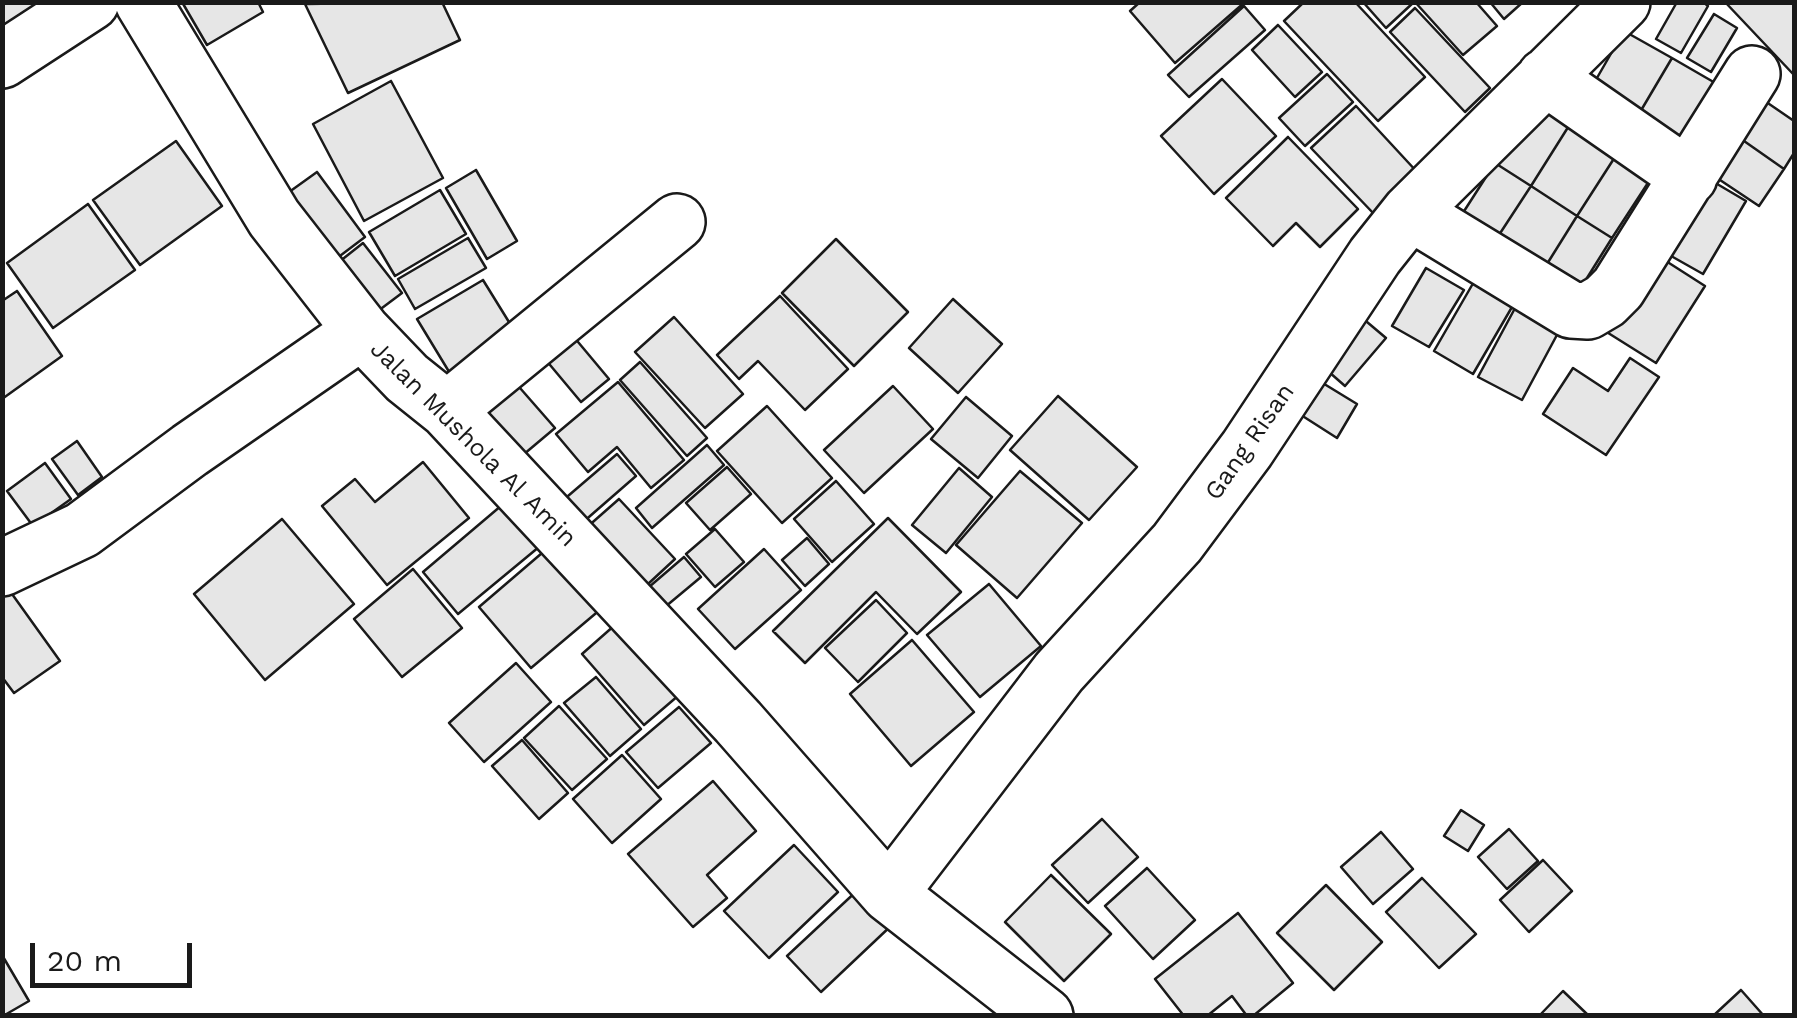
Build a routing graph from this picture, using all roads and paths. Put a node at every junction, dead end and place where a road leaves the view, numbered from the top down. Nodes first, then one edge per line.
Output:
1 (91, 2) edge
2 (144, 2) edge
3 (1622, 2) edge
4 (2, 60) edge
5 (1752, 74) dead end
6 (1545, 77) junction
7 (1689, 177) junction
8 (1410, 212) junction
9 (677, 222) dead end
10 (362, 331) junction
11 (447, 410) junction
12 (2, 568) edge
13 (890, 894) junction
14 (1045, 1016) edge

1 - 4 street
2 - 10 street, Jalan Mushola Al Amin
3 - 6 street, Gang Risan
5 - 7 street
6 - 7 street
6 - 8 street, Gang Risan
7 - 8 street
8 - 13 street, Gang Risan
9 - 11 street
10 - 11 street, Jalan Mushola Al Amin
10 - 12 street
11 - 13 street, Jalan Mushola Al Amin
13 - 14 street, Jalan Mushola Al Amin

